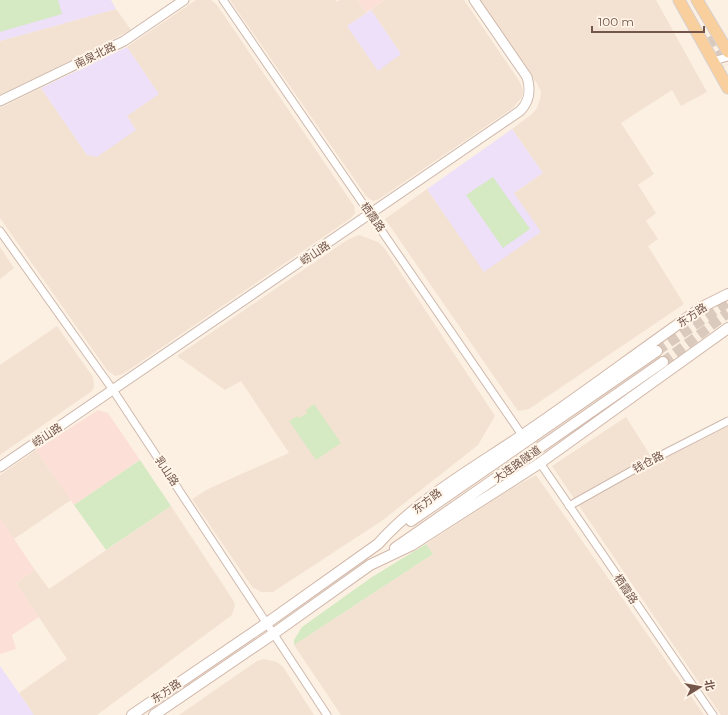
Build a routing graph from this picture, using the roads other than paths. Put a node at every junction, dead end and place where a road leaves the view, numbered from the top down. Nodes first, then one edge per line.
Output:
1 (184, 0) edge
2 (223, 0) edge
3 (474, 0) edge
4 (679, 0) edge
5 (697, 0) edge
6 (728, 52) edge
7 (728, 57) edge
8 (713, 61) junction
9 (728, 88) edge
10 (0, 101) edge
11 (370, 214) junction
12 (0, 231) edge
13 (728, 294) edge
14 (728, 328) edge
15 (658, 351) tunnel mouth
16 (663, 362) tunnel mouth
17 (113, 390) junction
18 (728, 422) edge
19 (522, 435) junction
20 (540, 463) junction
21 (0, 467) edge
22 (569, 506) junction
23 (378, 544) junction
24 (370, 565) junction
25 (267, 623) junction
26 (273, 634) junction
27 (132, 715) edge
28 (154, 715) edge
29 (327, 715) edge
30 (713, 715) edge

1 - 10 street, 南泉北路
2 - 11 street, 栖霞路
3 - 11 street, 崂山路
4 - 8 main road
5 - 6 main road
7 - 8 street
8 - 9 main road
11 - 17 street, 崂山路
11 - 19 street, 栖霞路
12 - 17 street, 乳山路
13 - 19 main road, 东方路
14 - 20 main road, 东方路
15 - 23 main road, 大连路隧道
16 - 24 main road, 大连路隧道
17 - 21 street, 崂山路
17 - 25 street, 乳山路
18 - 22 street, 钱仓路
19 - 23 main road, 东方路
20 - 22 street, 栖霞路
20 - 24 main road, 东方路
22 - 30 street, 栖霞路
23 - 25 main road, 东方路
24 - 26 main road, 东方路
25 - 26 street, 乳山路
25 - 27 main road, 东方路
26 - 28 main road, 东方路
26 - 29 street, 乳山路

